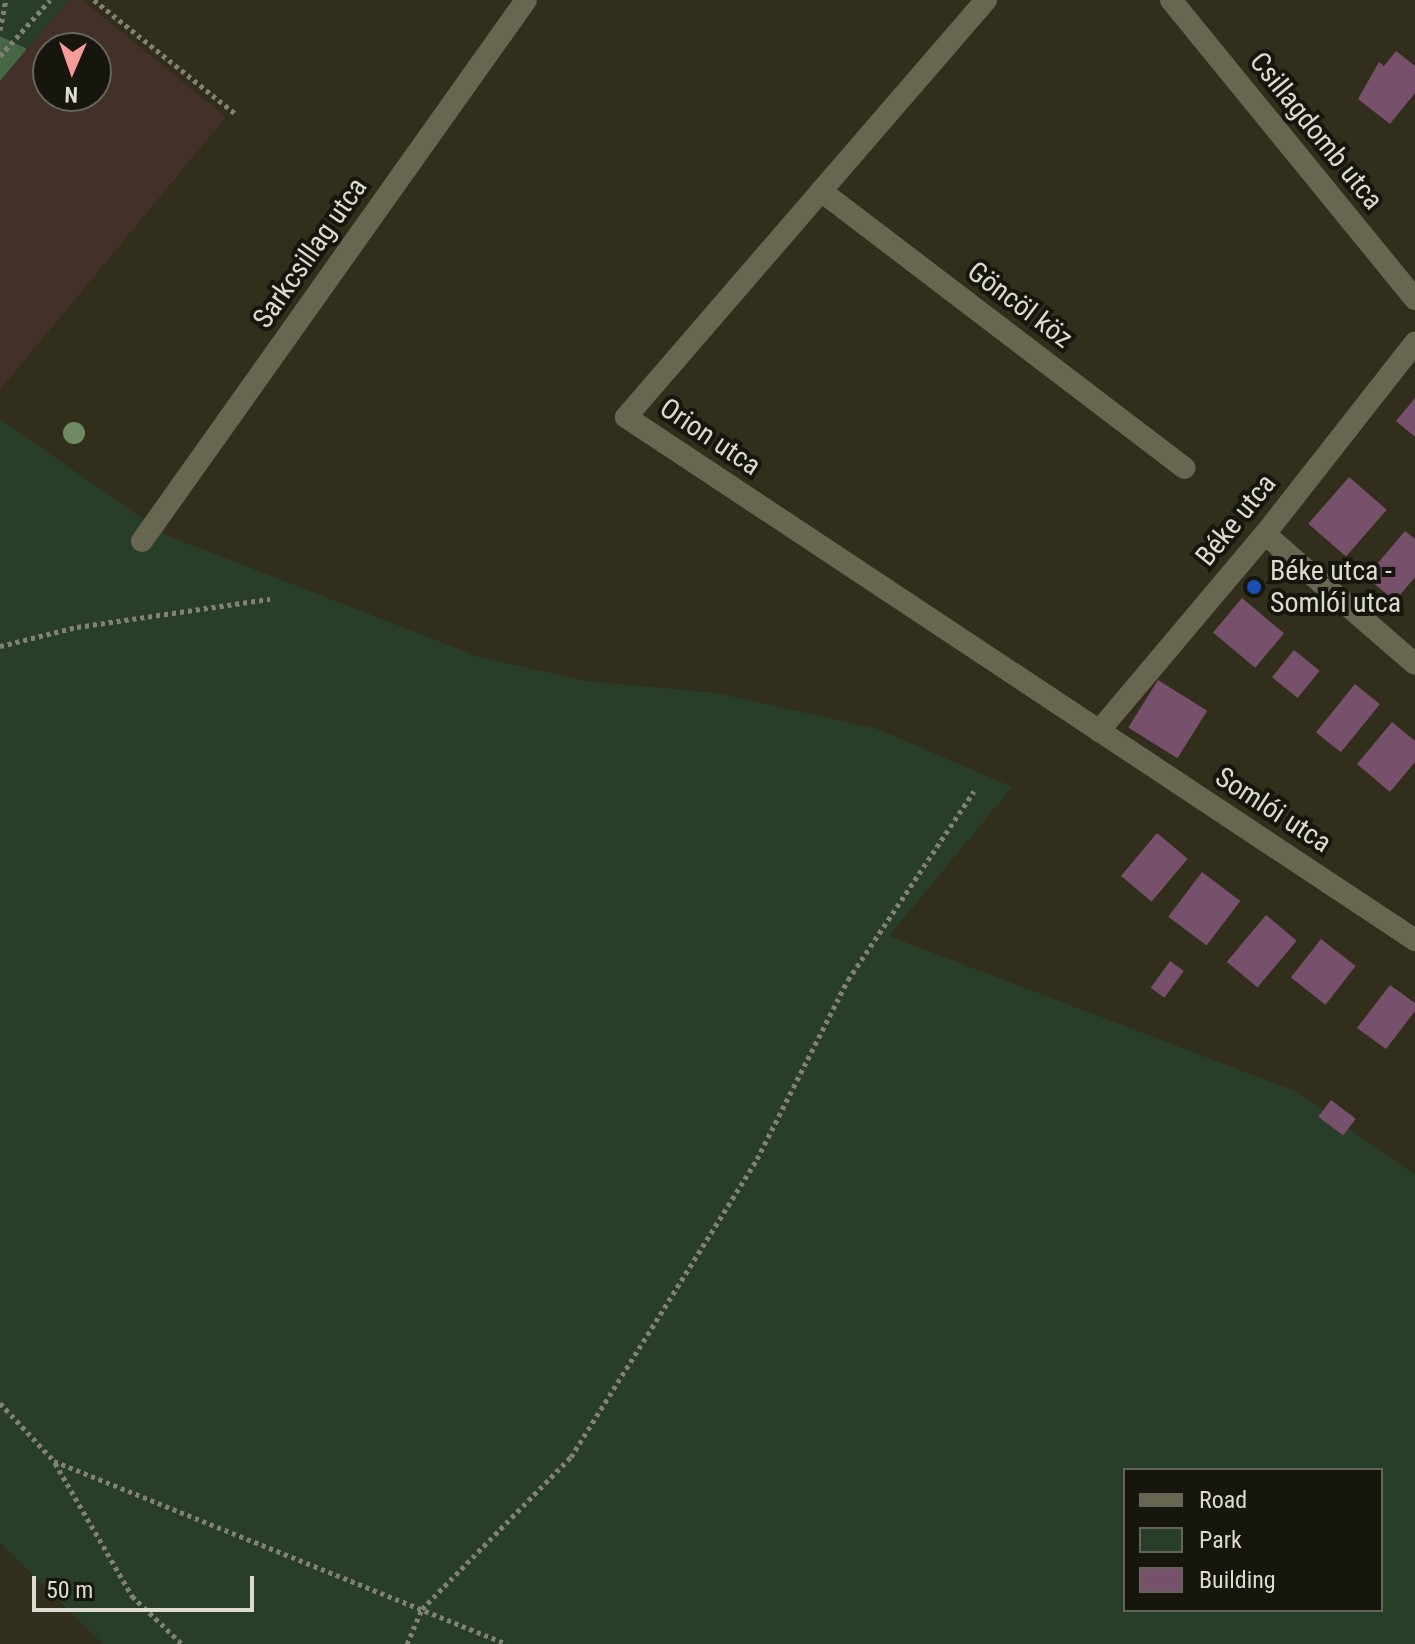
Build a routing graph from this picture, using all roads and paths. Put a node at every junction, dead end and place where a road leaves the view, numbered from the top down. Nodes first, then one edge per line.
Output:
1 (6, 0) edge
2 (50, 0) edge
3 (94, 0) edge
4 (526, 0) edge
5 (986, 0) edge
6 (1171, 0) edge
7 (0, 30) edge
8 (0, 56) edge
9 (237, 115) dead end
10 (821, 191) junction
11 (1415, 299) edge
12 (1415, 343) edge
13 (1184, 468) dead end
14 (1265, 534) junction
15 (142, 541) dead end
16 (270, 599) dead end
17 (0, 646) edge
18 (1415, 664) edge
19 (1099, 731) junction
20 (974, 791) dead end
21 (1415, 940) edge
22 (0, 1403) edge
23 (54, 1461) junction
24 (422, 1609) junction
25 (182, 1644) edge
26 (407, 1644) edge
27 (506, 1644) edge

1 - 7 path
2 - 8 path
3 - 9 path
4 - 15 street, Sarkcsillag utca
5 - 10 street, Orion utca
6 - 11 street, Csillagdomb utca
10 - 13 street, Göncöl köz
10 - 19 street, Orion utca
12 - 14 street, Béke utca
14 - 18 street
14 - 19 street, Béke utca
16 - 17 path
19 - 21 street, Somlói utca
20 - 24 path
22 - 23 path
23 - 24 path
23 - 25 path
24 - 26 path
24 - 27 path

